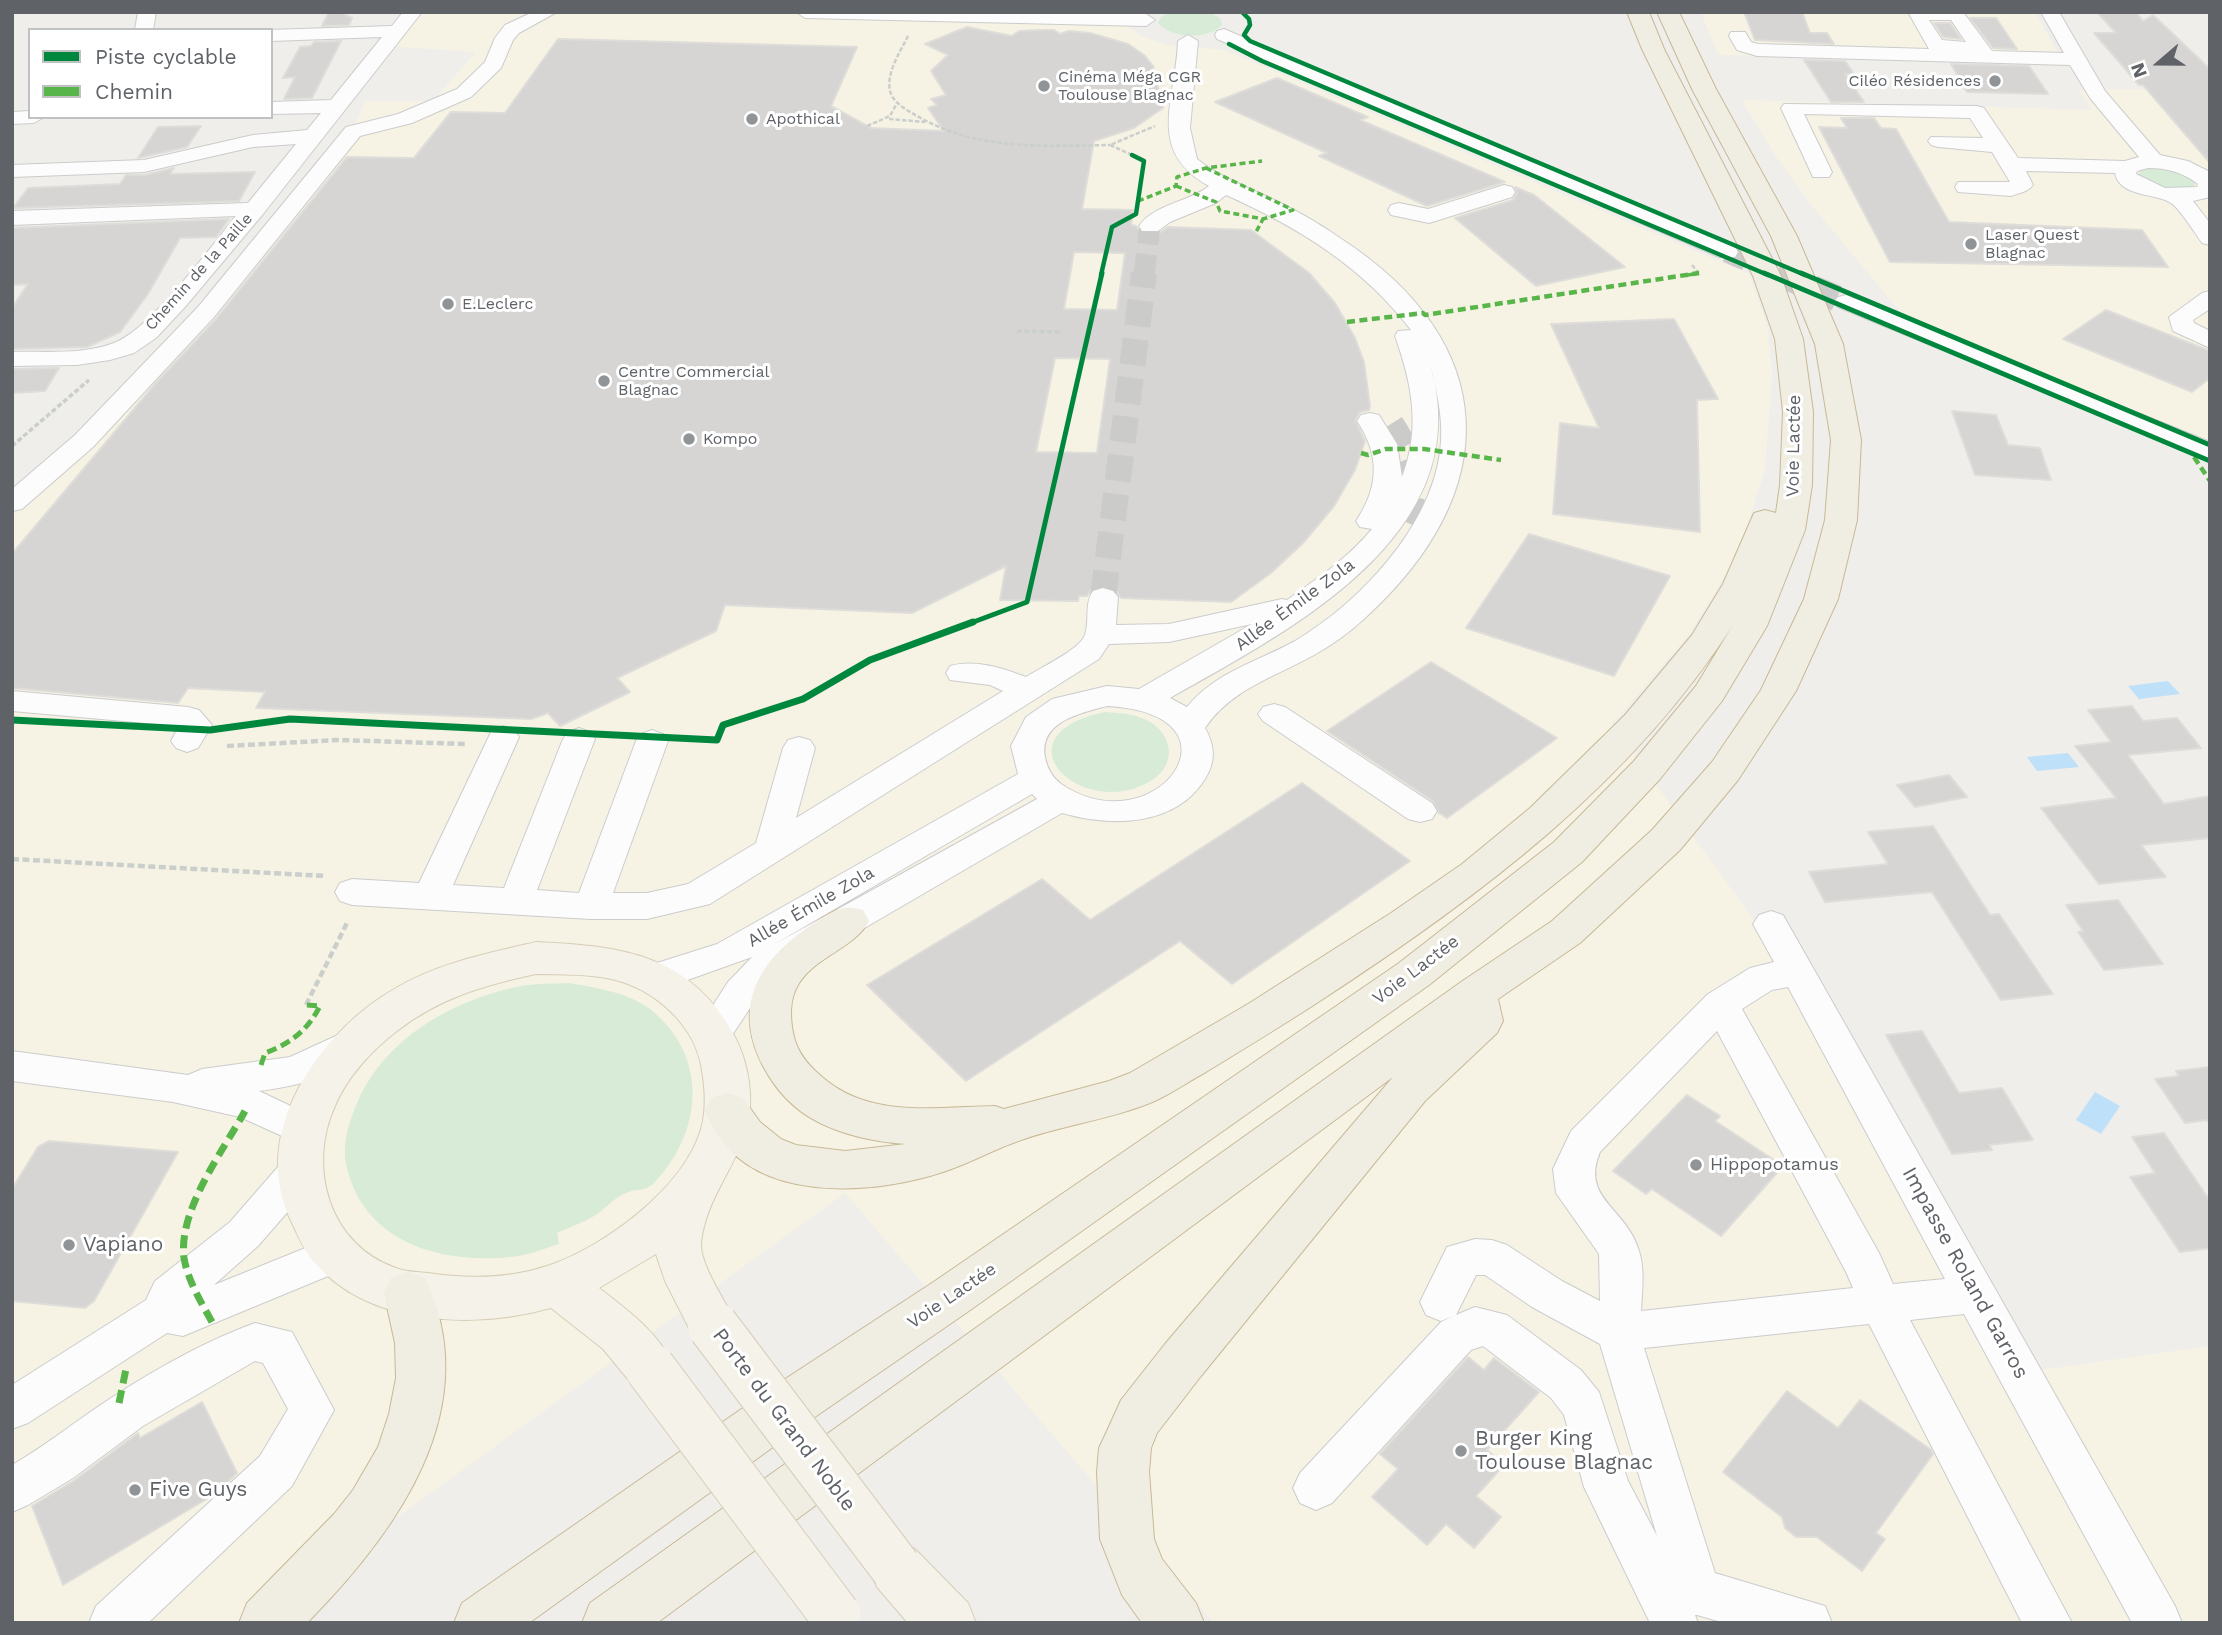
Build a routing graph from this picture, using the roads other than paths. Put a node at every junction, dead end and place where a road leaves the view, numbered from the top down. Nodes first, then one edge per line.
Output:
1 (412, 12) edge
2 (548, 12) edge
3 (805, 12) edge
4 (1223, 12) edge
5 (1629, 12) edge
6 (1637, 12) edge
7 (1668, 12) edge
8 (2050, 12) edge
9 (1155, 26) edge
10 (397, 31) junction
11 (273, 35) edge
12 (1224, 35) junction
13 (1738, 36) dead end
14 (1188, 41) junction
15 (1653, 49) junction
16 (2077, 59) junction
17 (336, 106) junction
18 (273, 108) edge
19 (313, 136) junction
20 (1938, 142) dead end
21 (1998, 146) junction
22 (2154, 161) junction
23 (2012, 164) junction
24 (2127, 167) junction
25 (12, 171) edge
26 (1821, 172) dead end
27 (1214, 185) junction
28 (1966, 187) dead end
29 (1504, 192) dead end
30 (2208, 192) edge
31 (2178, 197) junction
32 (1528, 200) dead end
33 (255, 209) junction
34 (1260, 210) junction
35 (1399, 210) dead end
36 (1178, 212) junction
37 (12, 218) edge
38 (1435, 229) dead end
39 (2210, 238) edge
40 (1727, 252) tunnel mouth
41 (1352, 261) junction
42 (2210, 298) edge
43 (1846, 302) tunnel mouth
44 (1415, 330) junction
45 (2210, 341) edge
46 (12, 359) edge
47 (1425, 394) junction
48 (1375, 423) dead end
49 (1460, 431) junction
50 (2210, 452) edge
51 (1796, 485) junction
52 (1410, 489) junction
53 (12, 503) edge
54 (1431, 518) junction
55 (1401, 530) tunnel mouth
56 (1103, 597) tunnel mouth
57 (1315, 618) junction
58 (1100, 635) junction
59 (961, 673) dead end
60 (1028, 689) junction
61 (1143, 700) junction
62 (12, 701) edge
63 (1274, 714) dead end
64 (1189, 727) junction
65 (579, 739) dead end
66 (187, 741) dead end
67 (501, 741) road end
68 (652, 741) dead end
69 (799, 748) dead end
70 (1047, 789) junction
71 (1420, 811) dead end
72 (771, 850) junction
73 (357, 892) road end
74 (431, 896) junction
75 (516, 901) junction
76 (591, 906) junction
77 (849, 921) junction
78 (1771, 924) dead end
79 (1798, 972) junction
80 (654, 978) junction
81 (1476, 993) junction
82 (1721, 1004) junction
83 (714, 1033) junction
84 (356, 1041) junction
85 (12, 1066) edge
86 (173, 1087) junction
87 (727, 1111) junction
88 (1015, 1124) junction
89 (300, 1151) junction
90 (691, 1192) junction
91 (335, 1254) junction
92 (557, 1284) junction
93 (408, 1293) junction
94 (1976, 1294) junction
95 (1441, 1302) dead end
96 (1881, 1306) junction
97 (162, 1313) junction
98 (1618, 1332) junction
99 (12, 1408) edge
100 (1316, 1488) dead end
101 (12, 1490) edge
102 (1679, 1604) edge
103 (837, 1619) edge
104 (113, 1623) edge
105 (267, 1623) edge
106 (482, 1623) edge
107 (610, 1623) edge
108 (948, 1623) edge
109 (1176, 1623) edge
110 (1808, 1623) edge
111 (2048, 1623) edge
112 (2158, 1623) edge

1 - 10 street, Chemin de la Paille
2 - 53 street
3 - 9 street
4 - 12 street
5 - 15 street
6 - 15 highway, Voie Lactée
7 - 81 highway
8 - 16 street
9 - 14 street
10 - 11 street
10 - 17 street, Chemin de la Paille
12 - 14 street
12 - 40 street
13 - 16 street
14 - 27 street, Allée Émile Zola
15 - 51 highway, Voie Lactée
16 - 22 street
17 - 18 street
17 - 19 street, Chemin de la Paille
19 - 25 street
19 - 33 street, Chemin de la Paille
20 - 21 street
21 - 23 street
21 - 26 street
22 - 24 street
22 - 30 street
23 - 24 street
23 - 28 street
24 - 31 street
27 - 34 street, Allée Émile Zola
27 - 36 street
27 - 36 street
27 - 41 street, Allée Émile Zola
29 - 35 street
30 - 31 street
31 - 39 street
32 - 38 street
33 - 37 street
33 - 46 street, Chemin de la Paille
34 - 36 street
34 - 41 street, Allée Émile Zola
41 - 44 street, Allée Émile Zola
42 - 45 street
43 - 50 street
44 - 47 street, Allée Émile Zola
44 - 49 street, Allée Émile Zola
47 - 49 street, Allée Émile Zola
47 - 52 street, Allée Émile Zola
48 - 57 street
49 - 54 street, Allée Émile Zola
51 - 88 highway
51 - 106 highway, Voie Lactée
52 - 54 street
52 - 57 street, Allée Émile Zola
54 - 57 street, Allée Émile Zola
55 - 57 street
56 - 58 street
57 - 58 street
57 - 61 street, Allée Émile Zola
57 - 64 street, Allée Émile Zola
58 - 60 street
59 - 60 street
60 - 72 street
61 - 64 street
61 - 70 street
62 - 66 lane
63 - 71 street
64 - 70 street
65 - 75 street
67 - 74 street
68 - 76 street
69 - 72 street
70 - 77 street, Allée Émile Zola
70 - 80 street, Allée Émile Zola
72 - 76 street
73 - 74 street
74 - 75 street
75 - 76 street
77 - 83 street, Allée Émile Zola
77 - 88 highway
78 - 79 street, Impasse Roland Garros
79 - 82 street
79 - 94 street, Impasse Roland Garros
80 - 83 main road, Porte du Grand Noble
80 - 84 main road, Porte du Grand Noble
81 - 107 highway
81 - 109 highway
82 - 96 street
82 - 98 street
83 - 87 main road, Porte du Grand Noble
84 - 86 street
84 - 89 main road, Porte du Grand Noble
85 - 86 street
86 - 89 street
87 - 88 highway
87 - 90 main road, Porte du Grand Noble
89 - 91 main road, Porte du Grand Noble
89 - 97 street
90 - 92 main road, Porte du Grand Noble
90 - 108 main road, Porte du Grand Noble, bridge
91 - 93 main road, Porte du Grand Noble
91 - 97 street
92 - 93 main road, Porte du Grand Noble
92 - 103 main road, bridge
93 - 105 highway
94 - 96 street
94 - 112 street, Impasse Roland Garros
95 - 98 street
96 - 98 street
96 - 111 street
97 - 99 street
98 - 102 street
100 - 102 street
101 - 104 street
102 - 110 street

